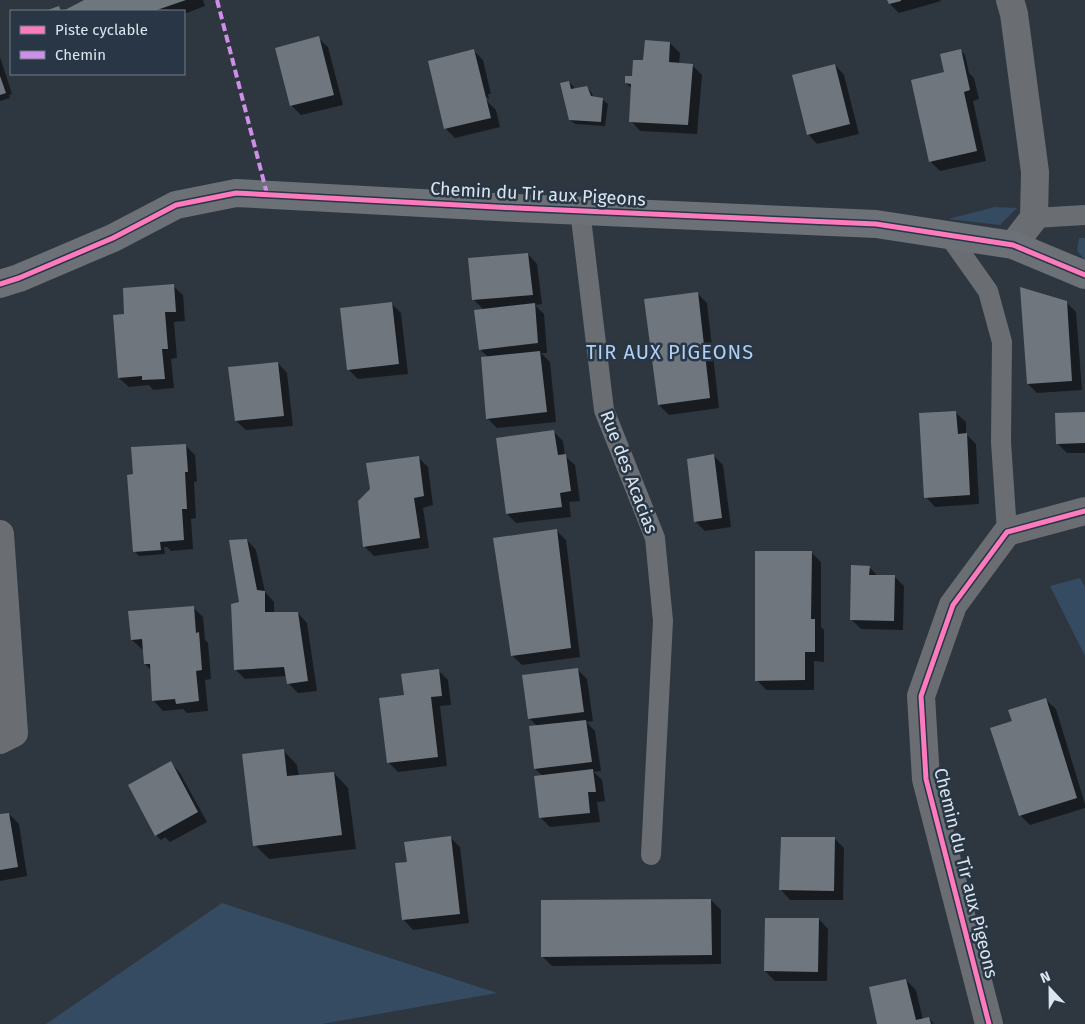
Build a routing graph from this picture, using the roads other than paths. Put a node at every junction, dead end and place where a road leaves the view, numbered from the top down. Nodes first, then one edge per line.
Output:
1 (1010, 0) edge
2 (580, 210) junction
3 (1085, 215) edge
4 (1034, 218) junction
5 (949, 236) junction
6 (1013, 245) junction
7 (1085, 275) edge
8 (0, 284) edge
9 (1085, 511) edge
10 (1007, 532) junction
11 (0, 534) edge
12 (0, 740) edge
13 (651, 854) dead end
14 (989, 1024) edge

1 - 4 street
2 - 5 street, Chemin du Tir aux Pigeons
2 - 8 street, Chemin du Tir aux Pigeons
2 - 13 lane, Rue des Acacias
3 - 4 lane
4 - 6 street
5 - 6 street, Chemin du Tir aux Pigeons
5 - 10 lane
6 - 7 street, Chemin du Tir aux Pigeons
9 - 10 street
10 - 14 street, Chemin du Tir aux Pigeons
11 - 12 street

